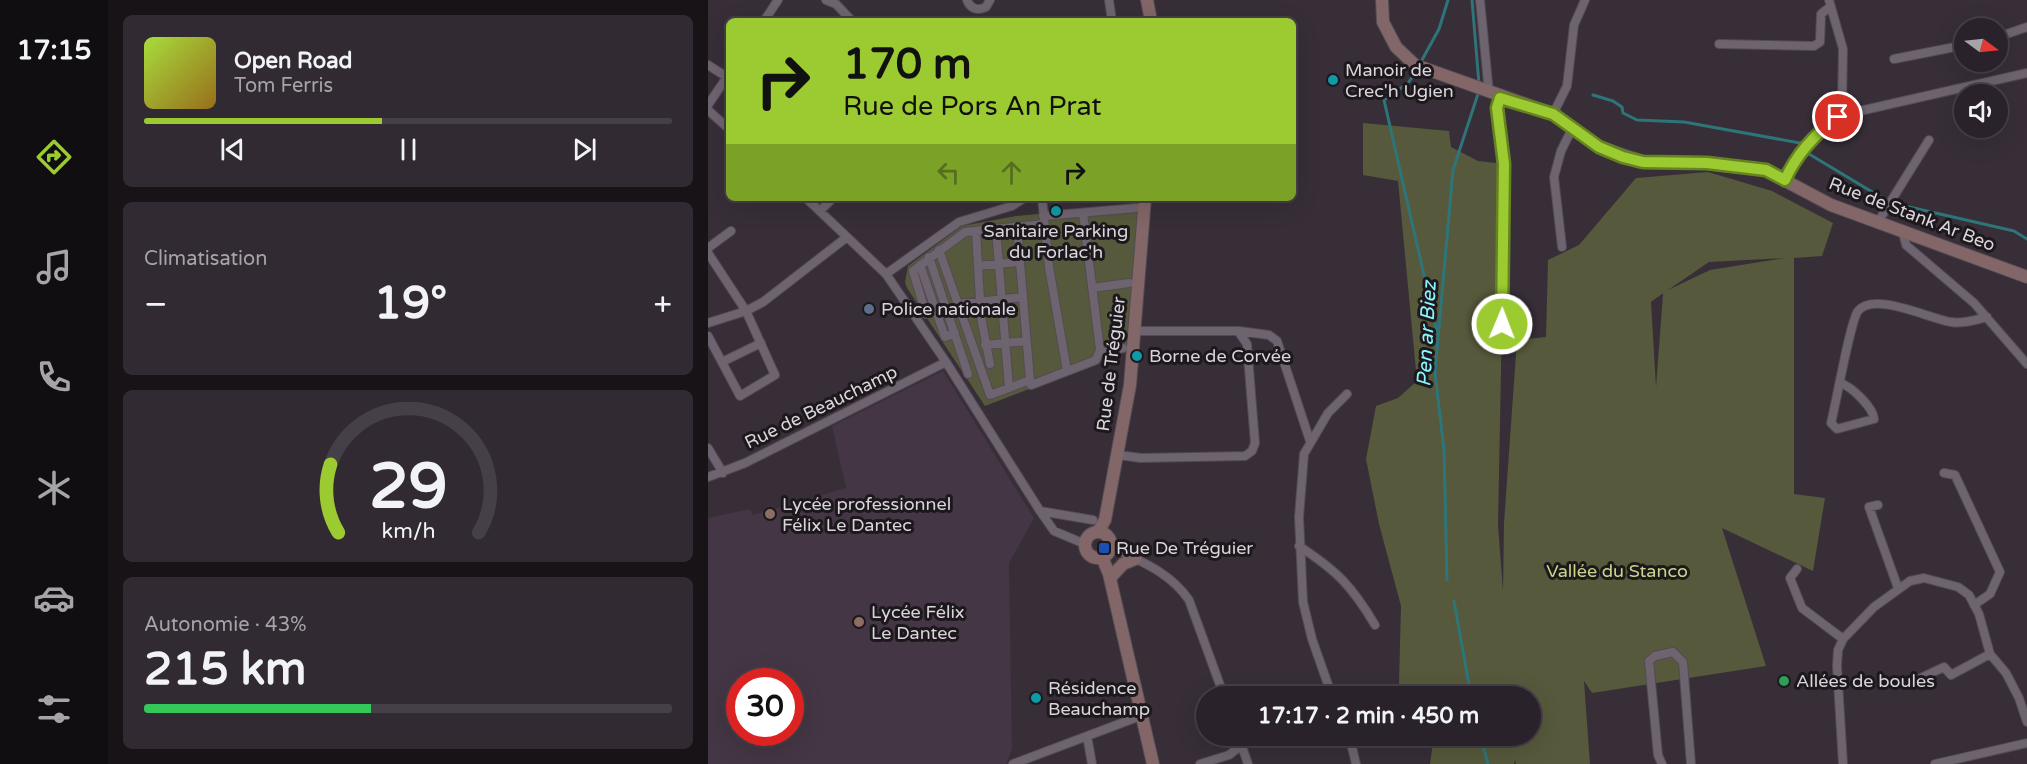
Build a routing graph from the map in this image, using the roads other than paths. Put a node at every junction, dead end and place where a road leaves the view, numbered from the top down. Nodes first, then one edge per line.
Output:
1 (778, 0) edge
2 (826, 0) edge
3 (967, 0) edge
4 (990, 0) edge
5 (1109, 0) edge
6 (1147, 0) edge
7 (1382, 0) edge
8 (1480, 0) edge
9 (1585, 0) edge
10 (1830, 4) edge
11 (766, 18) edge
12 (849, 18) edge
13 (1112, 18) edge
14 (1150, 18) edge
15 (2027, 27) edge
16 (2008, 34) edge
17 (1719, 44) dead end
18 (1954, 47) edge
19 (1894, 59) dead end
20 (708, 65) edge
21 (2027, 73) edge
22 (726, 75) edge
23 (726, 79) edge
24 (1495, 95) junction
25 (1842, 104) junction
26 (708, 105) edge
27 (708, 110) edge
28 (1851, 113) junction
29 (1553, 114) junction
30 (1838, 117) junction
31 (726, 126) edge
32 (1572, 129) junction
33 (1929, 140) dead end
34 (1785, 180) junction
35 (809, 201) edge
36 (830, 201) edge
37 (1020, 201) edge
38 (1042, 201) edge
39 (1145, 201) edge
40 (1136, 208) dead end
41 (820, 211) junction
42 (1083, 213) junction
43 (1043, 220) junction
44 (1878, 222) junction
45 (1017, 227) junction
46 (996, 229) junction
47 (731, 231) dead end
48 (976, 231) junction
49 (1903, 232) junction
50 (847, 237) junction
51 (1562, 247) dead end
52 (708, 248) edge
53 (939, 250) junction
54 (708, 253) edge
55 (929, 257) junction
56 (1019, 262) junction
57 (999, 264) junction
58 (920, 265) junction
59 (978, 266) junction
60 (886, 274) junction
61 (2027, 277) edge
62 (1129, 283) dead end
63 (1092, 288) junction
64 (1022, 297) junction
65 (1001, 300) junction
66 (980, 302) junction
67 (958, 304) junction
68 (746, 311) junction
69 (926, 314) dead end
70 (1987, 317) junction
71 (708, 323) edge
72 (1238, 330) junction
73 (1135, 331) junction
74 (955, 333) junction
75 (708, 336) edge
76 (1497, 336) dead end
77 (1025, 341) junction
78 (761, 343) junction
79 (1004, 343) junction
80 (985, 345) junction
81 (1123, 348) dead end
82 (1099, 353) junction
83 (722, 362) junction
84 (946, 362) junction
85 (990, 364) dead end
86 (2027, 364) edge
87 (1067, 370) junction
88 (968, 374) dead end
89 (1030, 380) junction
90 (1840, 383) junction
91 (1009, 388) junction
92 (1347, 394) dead end
93 (1310, 441) junction
94 (708, 448) edge
95 (1118, 455) junction
96 (723, 473) junction
97 (1944, 473) dead end
98 (708, 477) edge
99 (1878, 505) dead end
100 (1040, 511) dead end
101 (1093, 520) dead end
102 (1098, 532) junction
103 (1085, 544) junction
104 (1299, 546) junction
105 (1106, 552) junction
106 (1135, 559) junction
107 (1797, 569) dead end
108 (1110, 578) junction
109 (1898, 588) junction
110 (1974, 605) junction
111 (1374, 626) dead end
112 (1843, 639) junction
113 (1990, 654) junction
114 (1910, 682) dead end
115 (1220, 686) edge
116 (1328, 686) edge
117 (1143, 716) junction
118 (2027, 722) edge
119 (1087, 736) junction
120 (2027, 743) edge
121 (1241, 746) edge
122 (1242, 746) edge
123 (1351, 746) edge
124 (1013, 764) edge
125 (1092, 764) edge
126 (1153, 764) edge
127 (1200, 764) edge
128 (1248, 764) edge
129 (1356, 764) edge
130 (1662, 764) edge
131 (1691, 764) edge
132 (1843, 764) edge
133 (1935, 764) edge

1 - 11 street
2 - 12 street
3 - 4 street
5 - 13 street
6 - 14 street
7 - 24 street
8 - 24 street
9 - 29 street
10 - 17 street
10 - 25 street
15 - 16 street
18 - 19 street
20 - 22 street
21 - 28 street
23 - 26 street
24 - 29 street
24 - 76 street
25 - 28 street
25 - 30 street
27 - 31 street
28 - 30 street
29 - 32 street, Rue de Stank Ar Beo
30 - 34 street
32 - 34 street, Rue de Stank Ar Beo
32 - 51 street
33 - 44 street
34 - 44 street, Rue de Stank Ar Beo
35 - 41 street
36 - 41 street
37 - 60 street
38 - 43 street
39 - 73 street, Rue de Tréguier
40 - 42 street
41 - 50 street
42 - 43 street
42 - 63 street
43 - 45 street
43 - 87 street
44 - 49 street, Rue de Stank Ar Beo
45 - 46 street
45 - 56 street
46 - 48 street
46 - 57 street
47 - 52 street
48 - 53 street
48 - 59 street
49 - 61 street, Rue de Stank Ar Beo
49 - 70 street
50 - 60 street
50 - 68 street
53 - 55 street
53 - 67 street
54 - 68 street
55 - 58 street
55 - 74 street
56 - 57 street
56 - 64 street
57 - 59 street
57 - 65 street
58 - 69 street
58 - 74 street
59 - 66 street
60 - 84 street
62 - 63 street
63 - 82 street
64 - 65 street
64 - 77 street
65 - 66 street
65 - 79 street
66 - 67 street
66 - 80 street
67 - 91 street
68 - 71 street
68 - 78 street
70 - 86 street
70 - 90 street
72 - 73 street
72 - 93 street
72 - 95 street
73 - 95 street, Rue de Tréguier
74 - 88 street
75 - 83 street
77 - 79 street
77 - 89 street
78 - 83 street
78 - 83 street
79 - 80 street
79 - 91 street
80 - 85 street
81 - 82 street
82 - 87 street
84 - 96 street, Rue de Beauchamp
84 - 101 street
87 - 89 street
89 - 91 street
90 - 90 street
92 - 93 street
93 - 104 street
94 - 96 street
95 - 102 street, Rue de Tréguier
96 - 98 street, Rue de Beauchamp
97 - 110 street
99 - 109 street
100 - 103 street
102 - 103 street
102 - 105 street
103 - 105 street
104 - 111 street
104 - 116 street
105 - 106 street
105 - 108 street
106 - 108 street
106 - 115 street
107 - 112 street
108 - 117 street
109 - 110 street
109 - 112 street
110 - 113 street
112 - 132 street
113 - 114 street
113 - 118 street
117 - 119 street
117 - 126 street
119 - 124 street
119 - 125 street
120 - 133 street
121 - 127 street
122 - 128 street
123 - 129 street
130 - 131 street

